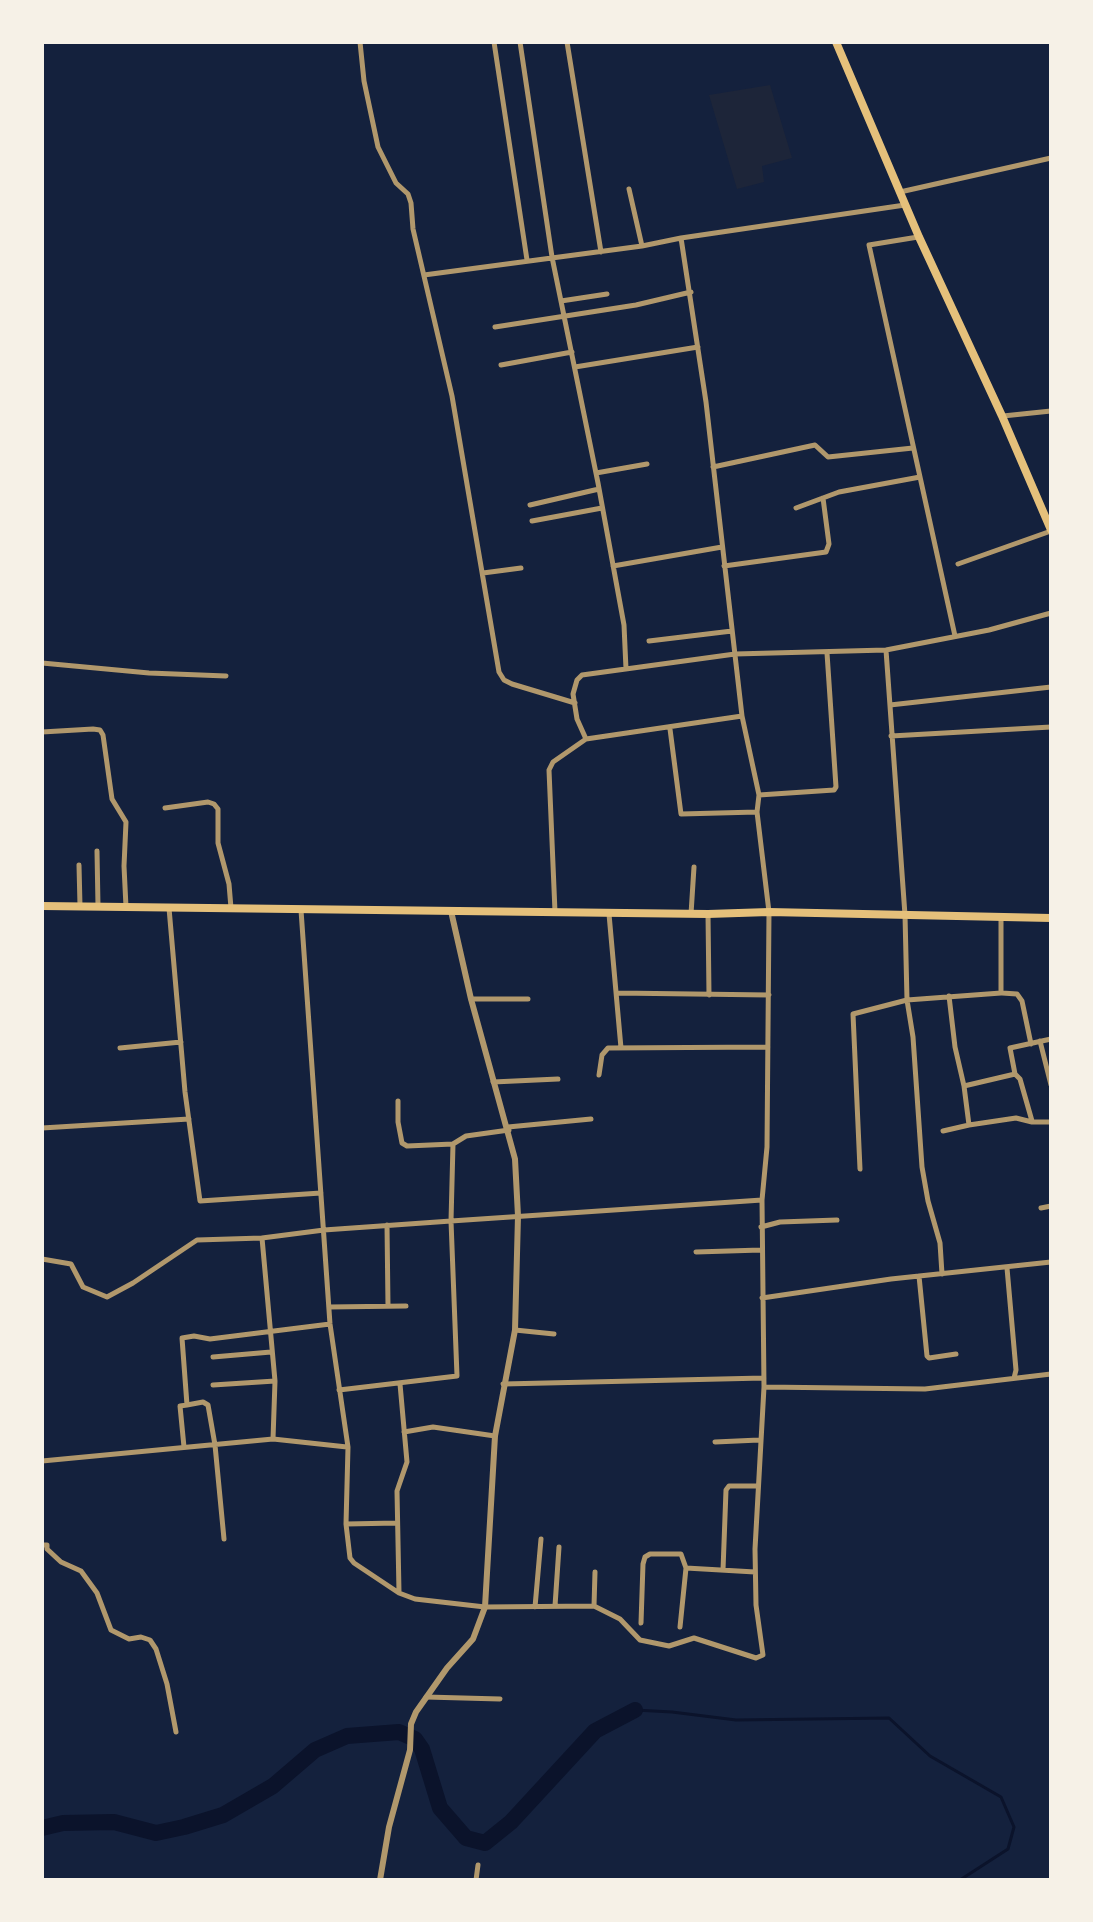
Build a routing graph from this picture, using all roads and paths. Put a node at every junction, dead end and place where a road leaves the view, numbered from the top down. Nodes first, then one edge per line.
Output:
1 (360, 42) edge
2 (494, 42) edge
3 (520, 42) edge
4 (567, 42) edge
5 (836, 42) edge
6 (1051, 158) edge
7 (629, 189) dead end
8 (900, 192) junction
9 (905, 205) junction
10 (919, 237) junction
11 (681, 238) junction
12 (642, 246) junction
13 (601, 252) junction
14 (552, 257) junction
15 (527, 260) junction
16 (424, 275) junction
17 (691, 292) junction
18 (607, 294) dead end
19 (561, 301) junction
20 (564, 314) junction
21 (495, 327) dead end
22 (698, 347) junction
23 (572, 352) junction
24 (501, 365) dead end
25 (575, 367) junction
26 (1051, 411) edge
27 (1002, 416) junction
28 (913, 448) junction
29 (647, 464) dead end
30 (713, 467) junction
31 (596, 473) junction
32 (920, 477) junction
33 (599, 489) junction
34 (823, 498) junction
35 (530, 505) dead end
36 (602, 508) junction
37 (796, 508) dead end
38 (532, 521) dead end
39 (1051, 531) edge
40 (722, 547) junction
41 (958, 564) dead end
42 (613, 566) junction
43 (724, 566) junction
44 (521, 568) dead end
45 (483, 573) junction
46 (1051, 613) edge
47 (732, 631) junction
48 (955, 636) junction
49 (649, 641) dead end
50 (886, 650) junction
51 (827, 653) junction
52 (735, 654) junction
53 (42, 663) edge
54 (626, 669) junction
55 (226, 676) dead end
56 (1051, 687) edge
57 (575, 703) junction
58 (890, 705) junction
59 (742, 716) junction
60 (1051, 727) edge
61 (670, 729) junction
62 (42, 732) edge
63 (891, 736) junction
64 (586, 739) junction
65 (759, 795) junction
66 (165, 808) dead end
67 (757, 812) junction
68 (97, 851) dead end
69 (79, 865) dead end
70 (694, 867) dead end
71 (42, 906) edge
72 (80, 907) junction
73 (98, 907) junction
74 (126, 907) junction
75 (169, 908) junction
76 (231, 909) junction
77 (301, 910) junction
78 (451, 911) junction
79 (555, 912) junction
80 (769, 912) junction
81 (609, 913) junction
82 (691, 914) junction
83 (708, 914) junction
84 (905, 915) junction
85 (1001, 917) junction
86 (1051, 918) edge
87 (617, 993) junction
88 (1001, 993) junction
89 (709, 995) junction
90 (769, 995) junction
91 (949, 996) junction
92 (471, 999) junction
93 (528, 999) dead end
94 (907, 1000) junction
95 (1051, 1039) edge
96 (1040, 1041) junction
97 (181, 1042) junction
98 (1031, 1044) junction
99 (768, 1047) junction
100 (120, 1048) dead end
101 (621, 1048) junction
102 (1015, 1074) junction
103 (599, 1075) dead end
104 (558, 1079) dead end
105 (493, 1082) junction
106 (1051, 1085) edge
107 (964, 1086) junction
108 (398, 1101) dead end
109 (189, 1119) junction
110 (591, 1119) dead end
111 (1032, 1122) junction
112 (1051, 1122) edge
113 (969, 1125) junction
114 (42, 1128) edge
115 (509, 1129) junction
116 (943, 1131) dead end
117 (453, 1144) junction
118 (860, 1169) dead end
119 (321, 1193) junction
120 (762, 1200) junction
121 (1051, 1206) edge
122 (1041, 1208) dead end
123 (518, 1216) junction
124 (837, 1220) dead end
125 (451, 1221) junction
126 (387, 1225) junction
127 (761, 1227) junction
128 (324, 1230) junction
129 (262, 1238) junction
130 (761, 1250) junction
131 (696, 1252) dead end
132 (42, 1259) edge
133 (1051, 1262) edge
134 (1007, 1268) junction
135 (942, 1274) junction
136 (919, 1276) junction
137 (762, 1298) junction
138 (388, 1306) junction
139 (406, 1306) dead end
140 (329, 1307) junction
141 (330, 1324) junction
142 (515, 1330) junction
143 (269, 1332) junction
144 (554, 1334) dead end
145 (271, 1352) junction
146 (956, 1354) dead end
147 (213, 1357) dead end
148 (1051, 1374) edge
149 (764, 1378) junction
150 (1014, 1378) junction
151 (275, 1381) junction
152 (400, 1384) junction
153 (503, 1384) junction
154 (213, 1385) dead end
155 (764, 1387) junction
156 (339, 1390) junction
157 (187, 1405) junction
158 (404, 1432) junction
159 (495, 1436) junction
160 (273, 1439) junction
161 (759, 1440) junction
162 (715, 1442) dead end
163 (215, 1445) junction
164 (184, 1447) junction
165 (348, 1447) junction
166 (42, 1461) edge
167 (758, 1486) junction
168 (397, 1523) junction
169 (346, 1524) junction
170 (224, 1539) dead end
171 (541, 1539) dead end
172 (42, 1545) edge
173 (559, 1547) dead end
174 (686, 1568) junction
175 (723, 1570) junction
176 (595, 1572) dead end
177 (755, 1572) junction
178 (399, 1593) junction
179 (555, 1606) junction
180 (594, 1606) junction
181 (485, 1607) junction
182 (535, 1607) junction
183 (641, 1623) dead end
184 (680, 1627) dead end
185 (425, 1697) junction
186 (500, 1699) dead end
187 (176, 1732) dead end
188 (478, 1865) dead end
189 (380, 1880) edge
190 (476, 1880) edge

1 - 16 street
2 - 15 street
3 - 14 street
4 - 13 street
5 - 8 highway
6 - 8 street
7 - 12 street
8 - 9 highway
9 - 10 highway
9 - 11 street
10 - 27 highway
10 - 28 street
11 - 12 street
11 - 17 street
12 - 13 street
13 - 14 street
14 - 15 street
14 - 19 street
15 - 16 street
16 - 45 street
17 - 20 street
17 - 22 street
18 - 19 street
19 - 20 street
20 - 21 street
20 - 23 street
22 - 25 street
22 - 30 street
23 - 24 street
23 - 25 street
25 - 31 street
26 - 27 street
27 - 39 highway
28 - 30 street
28 - 32 street
29 - 31 street
30 - 40 street
31 - 33 street
32 - 34 street
32 - 48 street
33 - 35 street
33 - 36 street
34 - 37 street
34 - 43 street
36 - 38 street
36 - 42 street
39 - 41 street
40 - 42 street
40 - 43 street
42 - 54 street
43 - 47 street
44 - 45 street
45 - 57 street
46 - 48 street
47 - 49 street
47 - 52 street
48 - 50 street
50 - 51 street
50 - 58 street
51 - 52 street
51 - 65 street
52 - 54 street
52 - 59 street
53 - 55 street
54 - 57 street
56 - 58 street
57 - 64 street
58 - 63 street
59 - 61 street
59 - 65 street
60 - 63 street
61 - 64 street
61 - 67 street
62 - 74 street
63 - 84 street
64 - 79 street
65 - 67 street
66 - 76 street
67 - 80 street
68 - 73 street
69 - 72 street
70 - 82 street
71 - 72 highway
72 - 73 highway
73 - 74 highway
74 - 75 highway
75 - 76 highway
75 - 97 street
76 - 77 highway
77 - 78 highway
77 - 119 street
78 - 79 highway
78 - 92 street
79 - 81 highway
80 - 83 highway
80 - 84 highway
80 - 90 street
81 - 82 highway
81 - 87 street
82 - 83 highway
83 - 89 street
84 - 85 highway
84 - 94 street
85 - 86 highway
85 - 88 street
87 - 89 street
87 - 101 street
88 - 91 street
88 - 98 street
89 - 90 street
90 - 99 street
91 - 94 street
91 - 107 street
92 - 93 street
92 - 105 street
94 - 118 street
94 - 135 street
95 - 96 street
96 - 98 street
96 - 106 street
97 - 100 street
97 - 109 street
98 - 102 street
99 - 101 street
99 - 120 street
101 - 103 street
102 - 107 street
102 - 111 street
104 - 105 street
105 - 115 street
107 - 113 street
108 - 117 street
109 - 114 street
109 - 119 street
110 - 115 street
111 - 112 street
111 - 113 street
113 - 116 street
115 - 117 street
115 - 123 street
117 - 125 street
119 - 128 street
120 - 123 street
120 - 127 street
121 - 122 street
123 - 125 street
123 - 142 street
124 - 127 street
125 - 126 street
125 - 152 street
126 - 128 street
126 - 138 street
127 - 130 street
128 - 129 street
128 - 140 street
129 - 132 street
129 - 143 street
130 - 131 street
130 - 137 street
133 - 134 street
134 - 135 street
134 - 150 street
135 - 136 street
136 - 137 street
136 - 146 street
137 - 149 street
138 - 139 street
138 - 140 street
140 - 141 street
141 - 143 street
141 - 156 street
142 - 144 street
142 - 153 street
143 - 145 street
143 - 157 street
145 - 147 street
145 - 151 street
148 - 150 street
149 - 153 street
149 - 155 street
150 - 155 street
151 - 154 street
151 - 160 street
152 - 156 street
152 - 158 street
153 - 159 street
155 - 161 street
156 - 165 street
157 - 163 street
157 - 164 street
158 - 159 street
158 - 168 street
159 - 181 street
160 - 163 street
160 - 165 street
161 - 162 street
161 - 167 street
163 - 164 street
163 - 170 street
164 - 166 street
165 - 169 street
167 - 175 street
167 - 177 street
168 - 169 street
168 - 178 street
169 - 178 street
171 - 182 street
172 - 187 street
173 - 179 street
174 - 175 street
174 - 183 street
174 - 184 street
175 - 177 street
176 - 180 street
177 - 180 street
178 - 181 street
179 - 180 street
179 - 182 street
181 - 182 street
181 - 185 street
185 - 186 street
185 - 189 street
188 - 190 street

